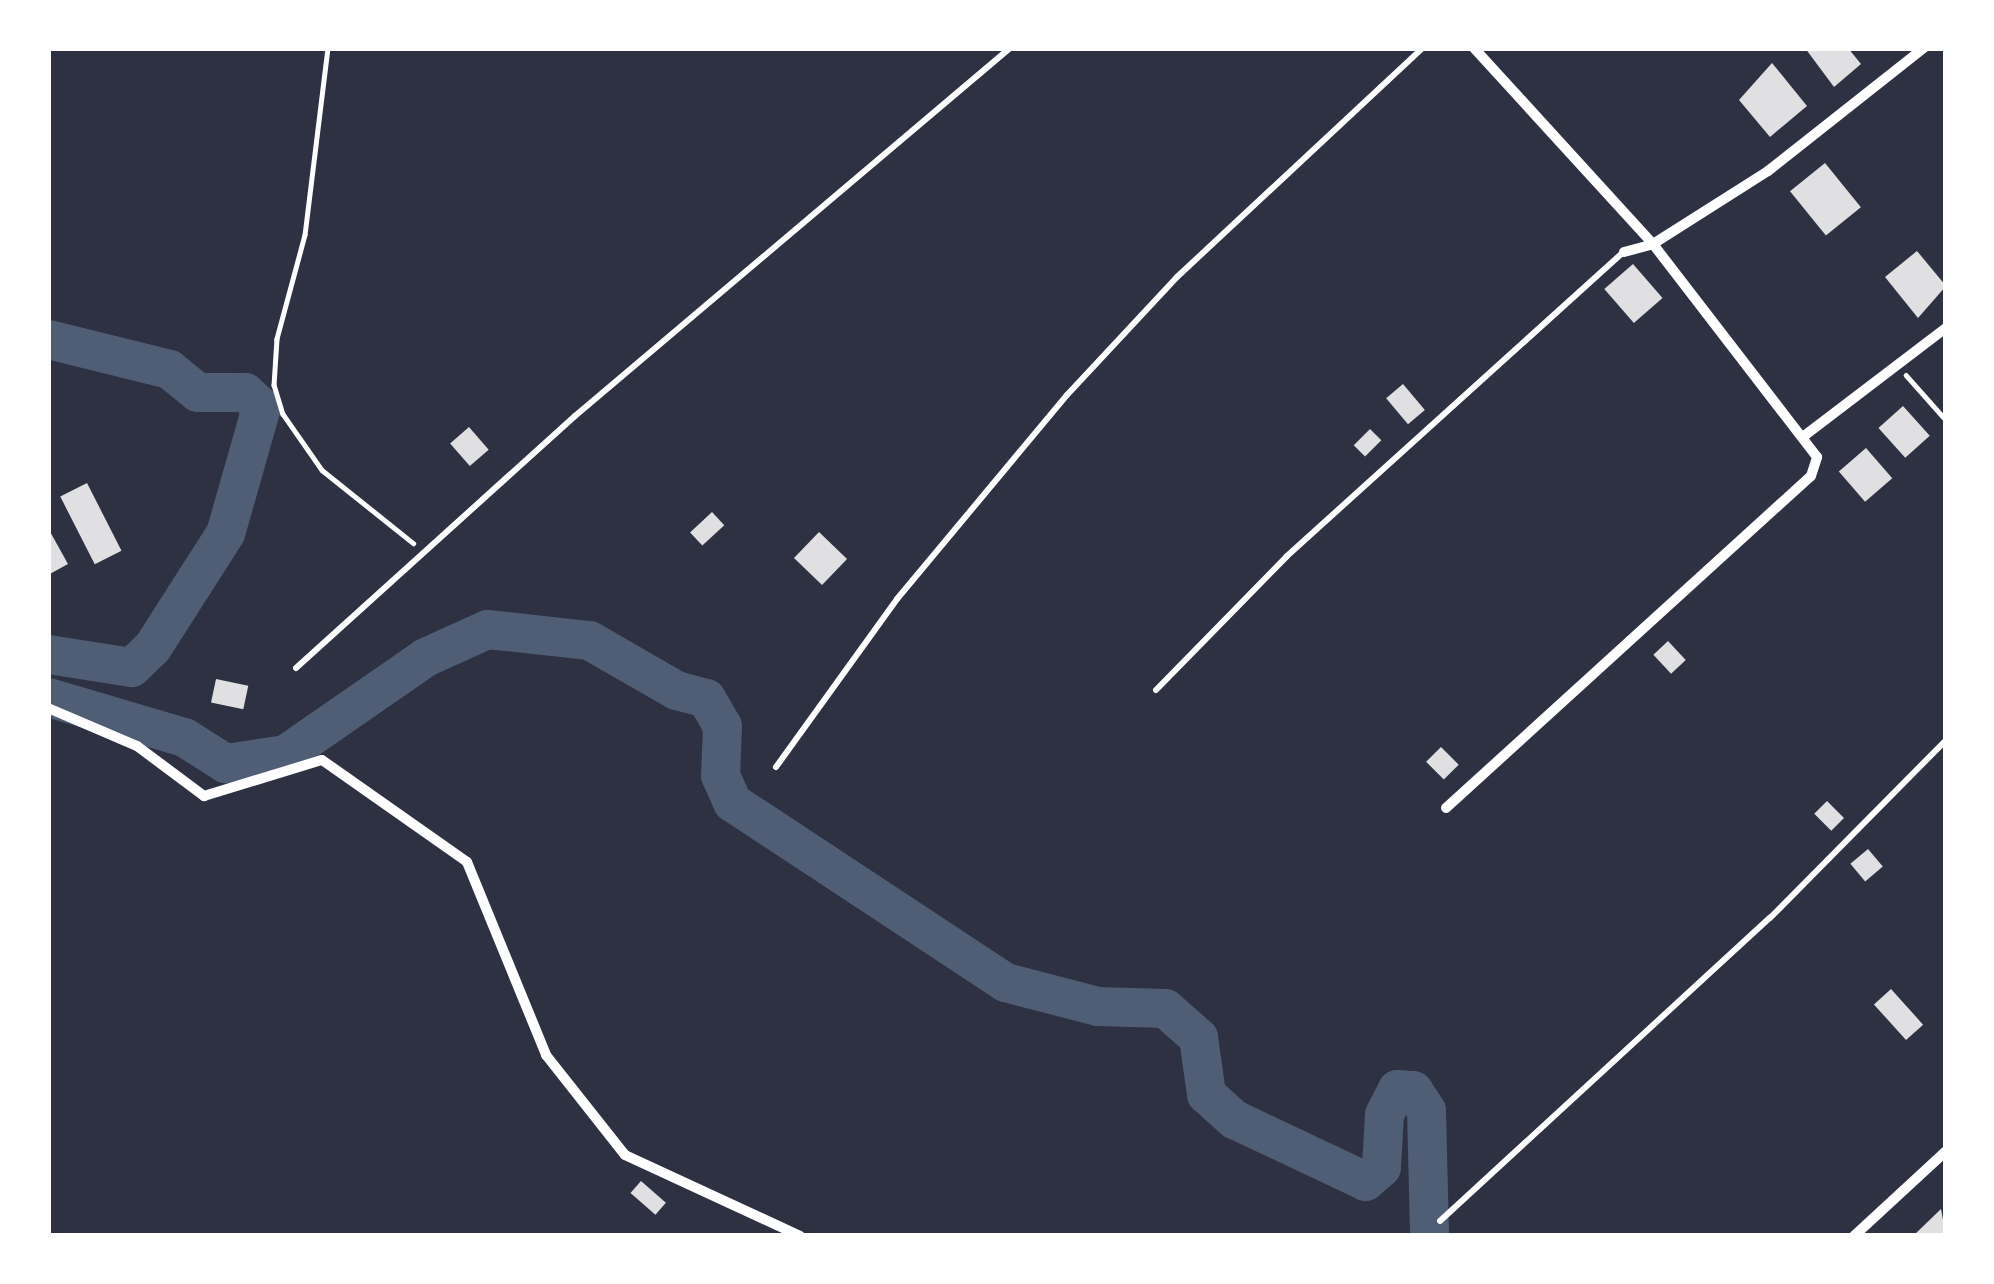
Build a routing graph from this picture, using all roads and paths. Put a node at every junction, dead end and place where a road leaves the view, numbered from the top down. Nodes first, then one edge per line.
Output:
1 (328, 48) edge
2 (1010, 48) edge
3 (1423, 48) edge
4 (1474, 48) edge
5 (1924, 48) edge
6 (1653, 244) junction
7 (1624, 252) joint
8 (1946, 328) edge
9 (1898, 365) junction
10 (1946, 420) edge
11 (1804, 436) junction
12 (424, 552) junction
13 (296, 668) dead end
14 (1156, 690) dead end
15 (48, 708) edge
16 (1946, 740) edge
17 (776, 767) dead end
18 (1446, 808) dead end
19 (1946, 1151) edge
20 (1440, 1221) dead end
21 (800, 1236) edge
22 (1854, 1236) edge

1 - 12 path
2 - 12 lane
3 - 17 lane
4 - 6 street
5 - 6 street
6 - 7 street
6 - 11 street
7 - 14 lane
8 - 9 street
9 - 10 path
9 - 11 street
11 - 18 street
12 - 13 lane
15 - 21 street
16 - 20 lane
19 - 22 street

